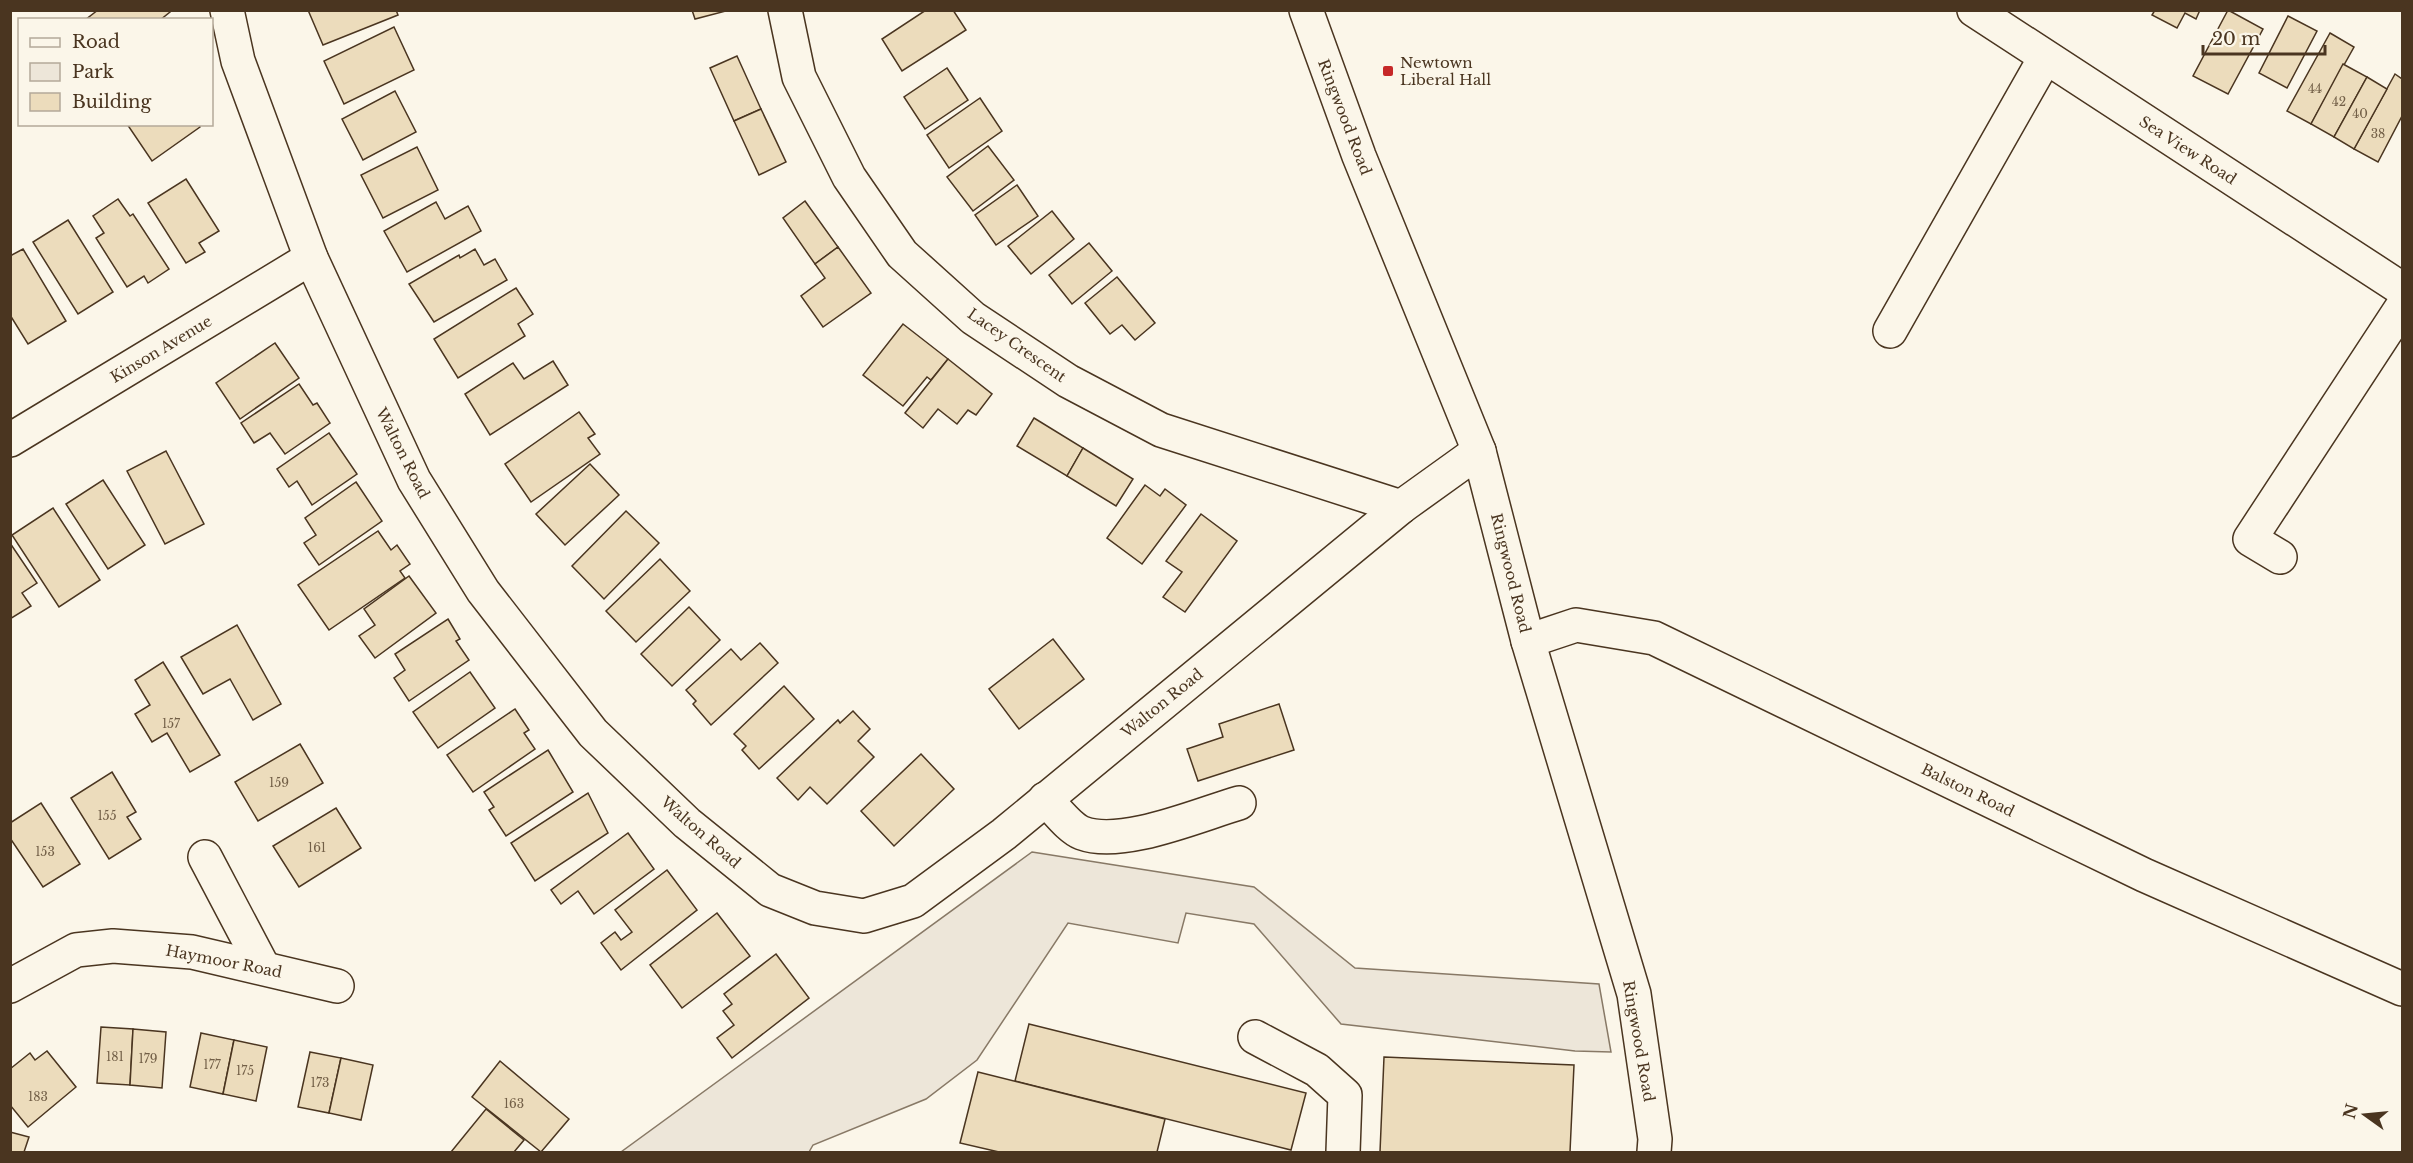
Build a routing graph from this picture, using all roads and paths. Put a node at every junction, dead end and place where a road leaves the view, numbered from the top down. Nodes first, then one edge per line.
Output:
1 (227, 10) edge
2 (785, 10) edge
3 (1305, 10) edge
4 (1974, 10) edge
5 (2009, 21) edge
6 (2045, 58) junction
7 (311, 258) junction
8 (2403, 289) edge
9 (2403, 307) edge
10 (1890, 332) dead end
11 (10, 440) edge
12 (1479, 451) junction
13 (1401, 507) junction
14 (2280, 557) dead end
15 (1528, 641) junction
16 (1045, 799) junction
17 (1239, 804) dead end
18 (205, 857) dead end
19 (263, 967) junction
20 (10, 986) edge
21 (337, 987) dead end
22 (2403, 988) edge
23 (1255, 1037) dead end
24 (1343, 1152) edge
25 (1654, 1152) edge

1 - 7 street, Walton Road
2 - 13 street, Lacey Crescent
3 - 12 street, Ringwood Road
4 - 5 street, Sea View Road
5 - 6 street, Sea View Road
6 - 8 street, Sea View Road
6 - 10 street
7 - 11 street, Kinson Avenue
7 - 16 street, Walton Road
9 - 14 street
12 - 13 street, Walton Road
12 - 15 street, Ringwood Road
13 - 16 street, Walton Road
15 - 22 street, Balston Road
15 - 25 street, Ringwood Road
16 - 17 street
18 - 19 street
19 - 20 street, Haymoor Road
19 - 21 street, Haymoor Road
23 - 24 street

